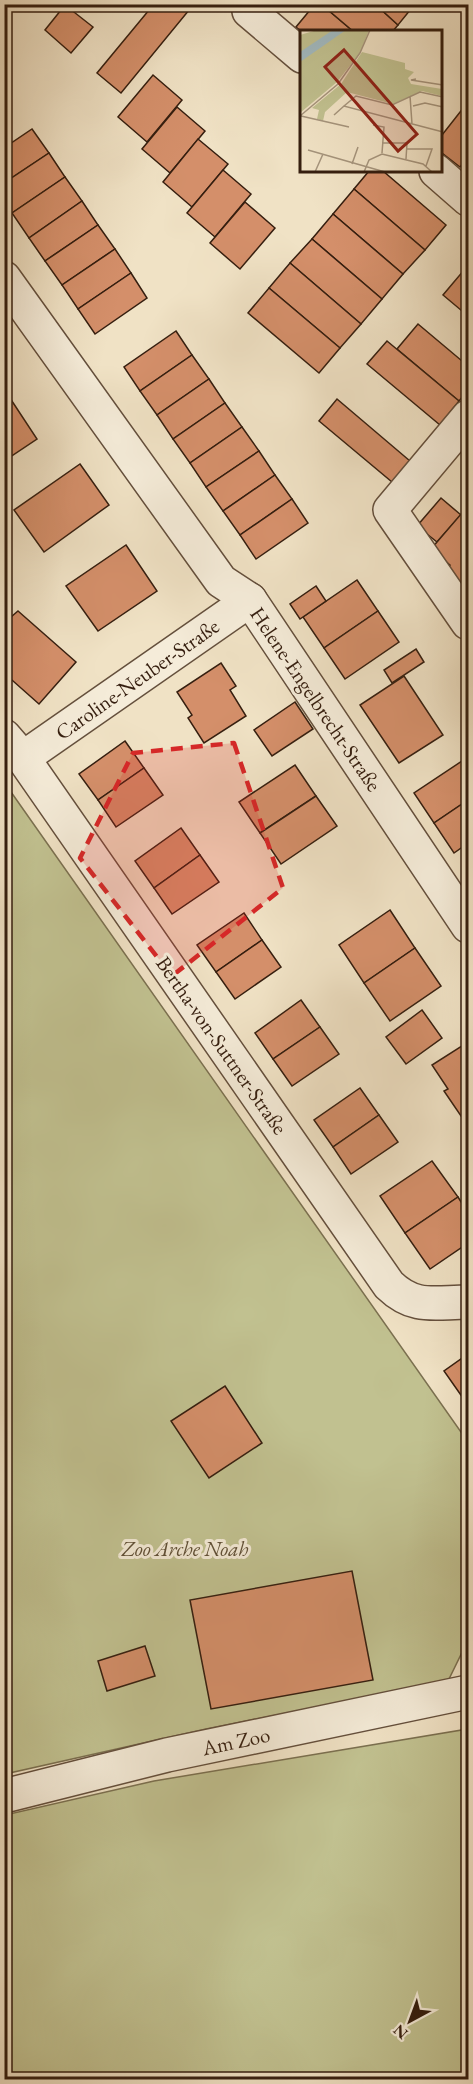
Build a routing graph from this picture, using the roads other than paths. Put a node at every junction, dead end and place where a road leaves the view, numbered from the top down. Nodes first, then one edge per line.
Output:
1 (252, 8) edge
2 (300, 54) edge
3 (437, 172) edge
4 (468, 199) edge
5 (4, 278) edge
6 (468, 417) edge
7 (250, 600) junction
8 (468, 623) edge
9 (14, 747) edge
10 (468, 926) edge
11 (468, 1302) edge
12 (468, 1692) edge
13 (4, 1796) edge

1 - 2 street
3 - 4 street
5 - 7 street, Helene-Engelbrecht-Straße
6 - 8 street
7 - 9 street, Caroline-Neuber-Straße
7 - 10 street, Helene-Engelbrecht-Straße
9 - 11 street, Bertha-von-Suttner-Straße
12 - 13 street, Am Zoo

